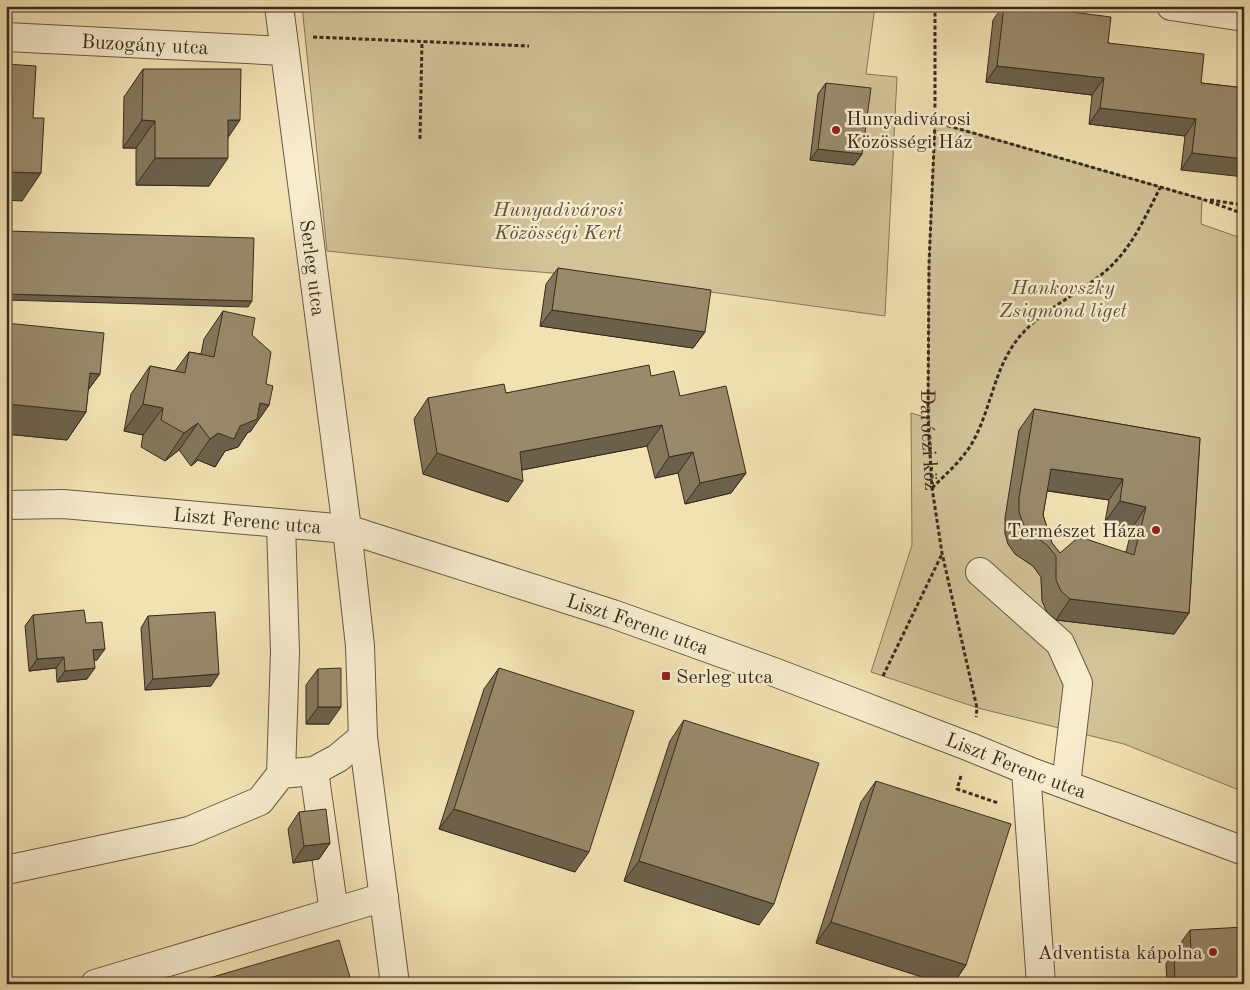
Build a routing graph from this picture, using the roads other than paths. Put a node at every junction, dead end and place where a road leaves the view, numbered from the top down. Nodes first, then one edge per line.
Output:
1 (279, 6) edge
2 (1171, 6) edge
3 (1244, 17) edge
4 (6, 37) edge
5 (283, 43) junction
6 (6, 505) edge
7 (281, 524) junction
8 (347, 529) junction
9 (980, 572) dead end
10 (363, 737) junction
11 (1026, 770) junction
12 (314, 771) junction
13 (281, 774) junction
14 (1066, 784) junction
15 (1244, 852) edge
16 (6, 870) edge
17 (384, 897) junction
18 (334, 912) junction
19 (95, 984) edge
20 (395, 984) edge
21 (1041, 984) edge

1 - 5 street, Serleg utca
2 - 3 street
4 - 5 street, Buzogány utca
5 - 8 street, Serleg utca
6 - 7 street, Liszt Ferenc utca
7 - 8 street, Liszt Ferenc utca
7 - 13 street
8 - 10 street, Serleg utca
8 - 11 street, Liszt Ferenc utca
9 - 14 street
10 - 12 street
10 - 17 street, Serleg utca
11 - 14 street, Liszt Ferenc utca
11 - 21 street
12 - 13 street
12 - 18 street
13 - 16 street
14 - 15 street, Liszt Ferenc utca
17 - 18 street
17 - 20 street, Serleg utca
18 - 19 street

